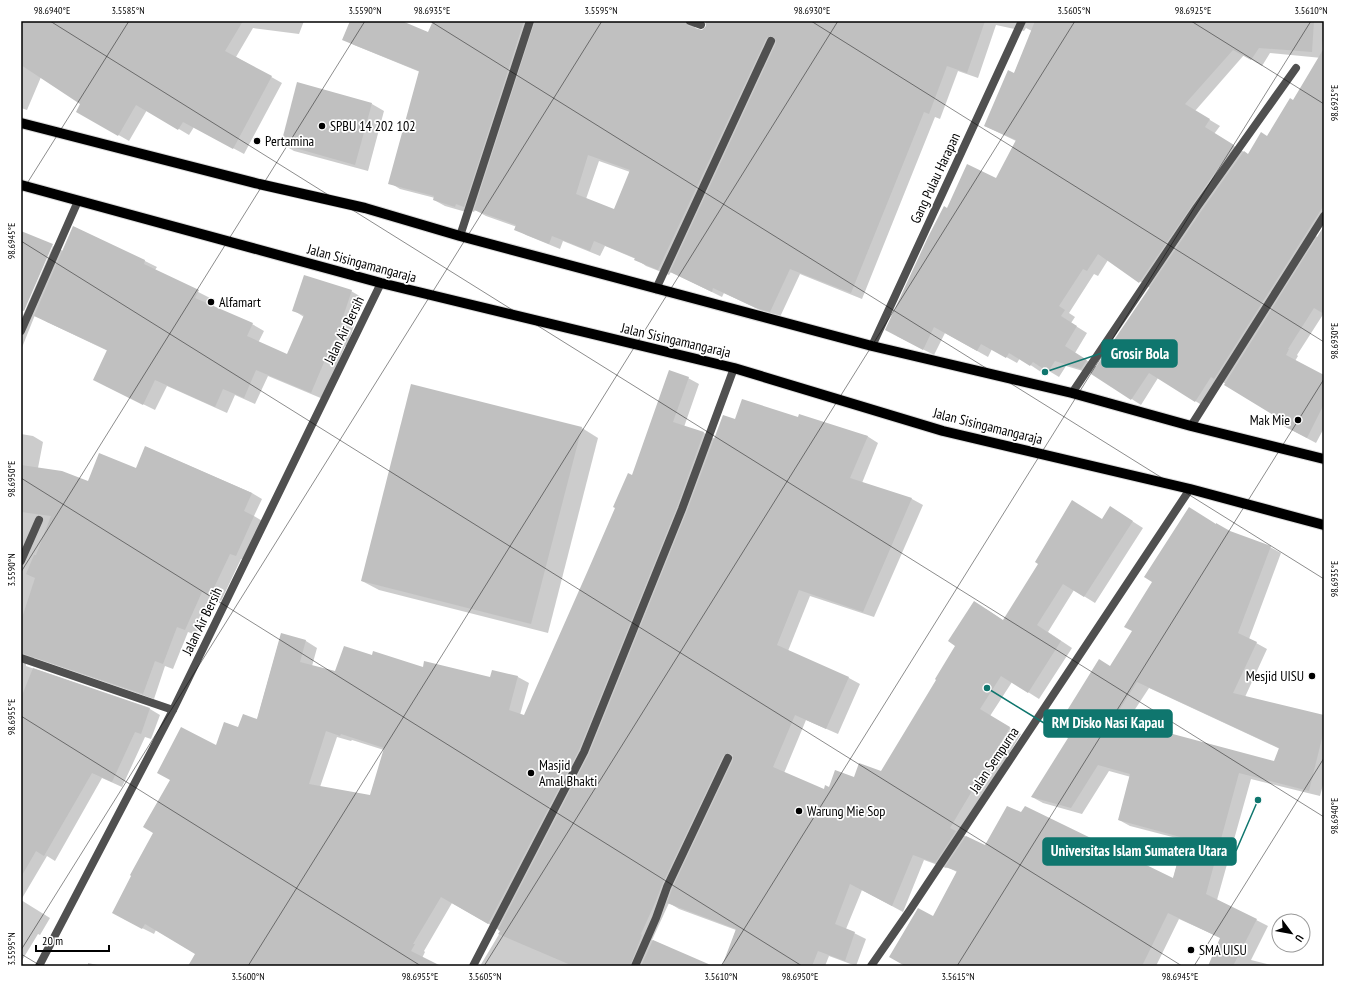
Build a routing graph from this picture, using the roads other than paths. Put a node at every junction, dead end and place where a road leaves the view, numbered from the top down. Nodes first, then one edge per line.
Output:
1 (530, 21) edge
2 (690, 21) edge
3 (1022, 21) edge
4 (701, 24) dead end
5 (771, 41) dead end
6 (1296, 68) dead end
7 (21, 123) edge
8 (21, 185) edge
9 (78, 201) junction
10 (1324, 216) edge
11 (460, 236) junction
12 (381, 283) junction
13 (656, 289) junction
14 (21, 331) edge
15 (872, 346) junction
16 (734, 368) junction
17 (1072, 393) junction
18 (1191, 426) junction
19 (1324, 459) edge
20 (1190, 489) junction
21 (39, 520) dead end
22 (1324, 525) edge
23 (21, 562) edge
24 (21, 658) edge
25 (173, 710) junction
26 (728, 758) dead end
27 (39, 966) edge
28 (473, 966) edge
29 (635, 966) edge
30 (871, 966) edge

1 - 11 street
2 - 4 street
3 - 15 street, Gang Pulau Harapan
5 - 13 street
6 - 17 street
7 - 11 main road
8 - 9 main road, Jalan Sisingamangaraja
9 - 12 main road, Jalan Sisingamangaraja
9 - 14 street
10 - 18 street
11 - 13 main road
12 - 16 main road, Jalan Sisingamangaraja
12 - 25 street, Jalan Air Bersih
13 - 15 main road
15 - 17 main road
16 - 20 main road, Jalan Sisingamangaraja
16 - 28 street
17 - 18 main road
18 - 19 main road
20 - 22 main road, Jalan Sisingamangaraja
20 - 30 street, Jalan Sempurna
21 - 23 street
24 - 25 street
25 - 27 street, Jalan Air Bersih
26 - 29 street

